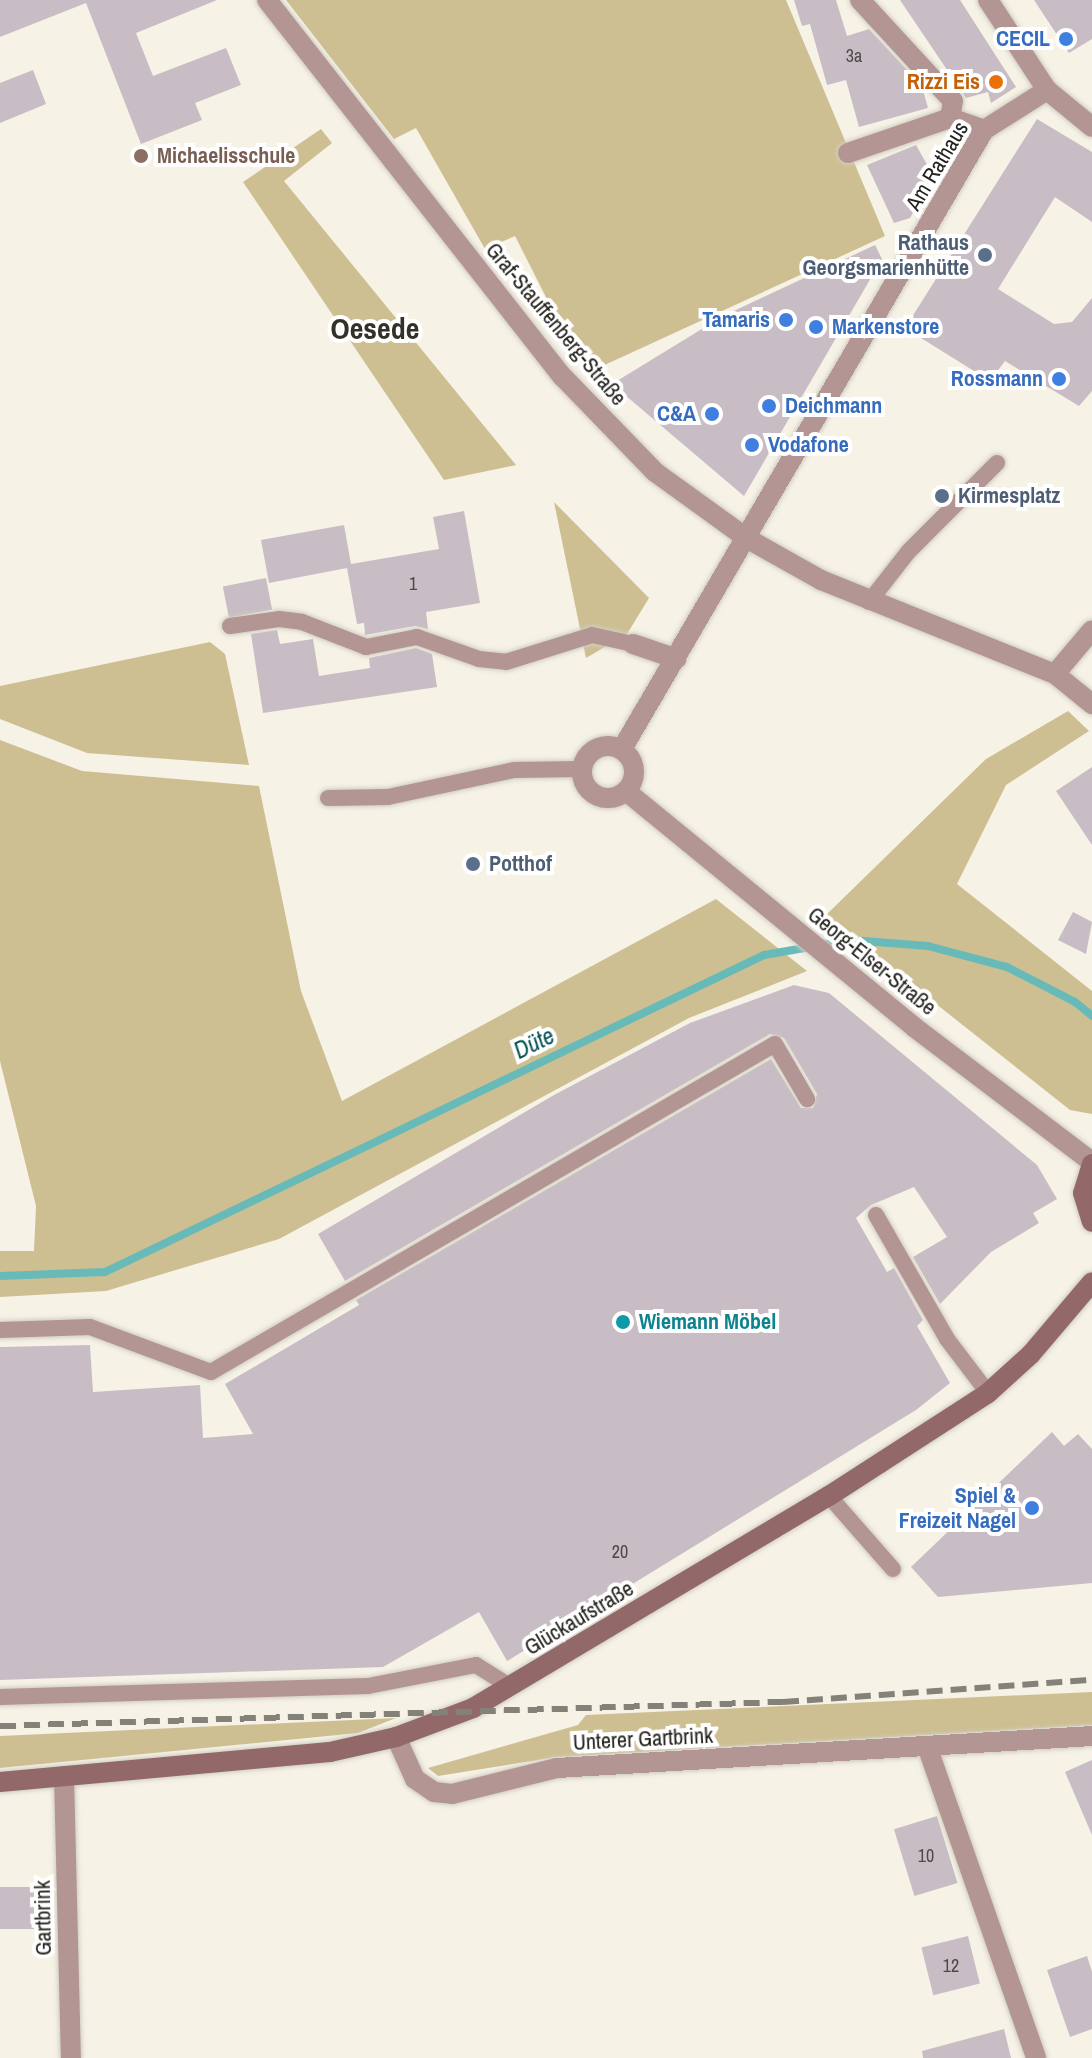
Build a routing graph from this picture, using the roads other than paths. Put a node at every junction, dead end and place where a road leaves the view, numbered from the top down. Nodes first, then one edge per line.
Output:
1 (267, 0) edge
2 (860, 0) edge
3 (988, 0) edge
4 (1047, 90) junction
5 (950, 118) junction
6 (1092, 126) edge
7 (984, 130) junction
8 (848, 153) dead end
9 (997, 463) dead end
10 (748, 539) junction
11 (869, 602) junction
12 (230, 626) dead end
13 (1092, 630) edge
14 (633, 644) joint
15 (677, 659) junction
16 (1055, 674) junction
17 (1092, 704) edge
18 (622, 749) junction
19 (582, 769) junction
20 (626, 791) junction
21 (328, 798) dead end
22 (807, 1099) dead end
23 (1092, 1163) edge
24 (876, 1215) dead end
25 (1092, 1222) edge
26 (1092, 1282) edge
27 (0, 1330) edge
28 (988, 1393) junction
29 (829, 1496) junction
30 (893, 1569) dead end
31 (511, 1687) junction
32 (0, 1697) edge
33 (1092, 1736) edge
34 (396, 1737) junction
35 (928, 1749) junction
36 (64, 1776) junction
37 (0, 1782) edge
38 (71, 2058) edge
39 (1036, 2058) edge

1 - 10 street, Graf-Stauffenberg-Straße
2 - 5 street
3 - 4 street
4 - 6 street
4 - 7 street, Am Rathaus
5 - 7 street
5 - 8 street
7 - 10 street, Am Rathaus
9 - 11 lane
10 - 11 street, Graf-Stauffenberg-Straße
10 - 15 street
11 - 16 street, Graf-Stauffenberg-Straße
12 - 14 lane
13 - 16 street
14 - 15 street
15 - 18 street
16 - 17 street, Graf-Stauffenberg-Straße
18 - 19 street
18 - 20 street
19 - 20 street
19 - 21 lane
20 - 23 street, Georg-Elser-Straße
22 - 27 lane
23 - 25 main road
24 - 28 lane
26 - 28 main road, Glückaufstraße
28 - 29 main road, Glückaufstraße
29 - 30 lane
29 - 31 main road, Glückaufstraße
31 - 32 lane
31 - 34 main road, Glückaufstraße
33 - 35 street, Unterer Gartbrink
34 - 35 street, Unterer Gartbrink
34 - 36 main road, Glückaufstraße
35 - 39 street
36 - 37 main road, Glückaufstraße
36 - 38 street, Gartbrink

